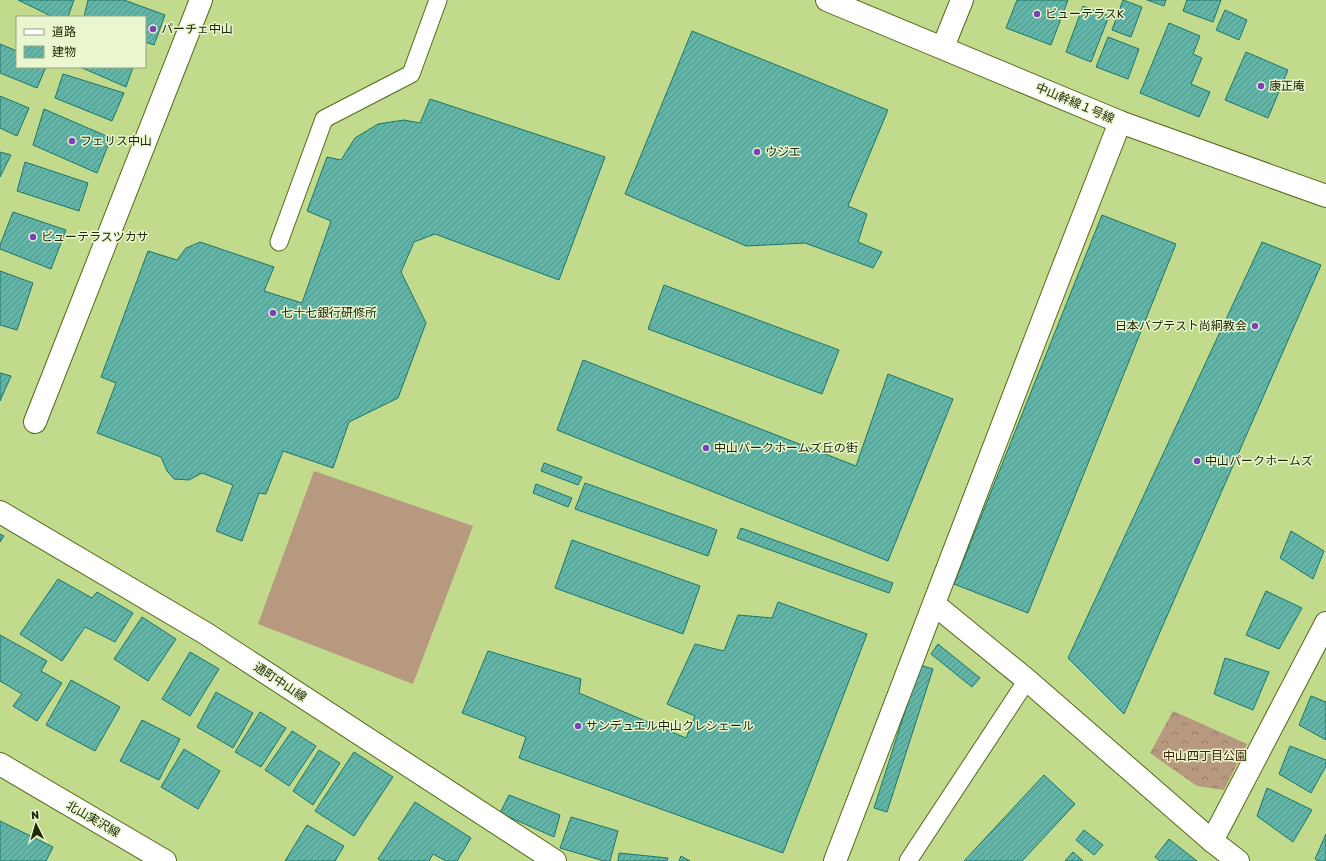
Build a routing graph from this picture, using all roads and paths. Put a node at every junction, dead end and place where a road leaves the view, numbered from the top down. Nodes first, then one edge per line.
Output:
1 (201, 0) edge
2 (438, 0) edge
3 (827, 0) edge
4 (962, 0) edge
5 (943, 47) junction
6 (1120, 122) junction
7 (1326, 196) edge
8 (280, 242) dead end
9 (35, 422) dead end
10 (0, 512) edge
11 (934, 604) junction
12 (1326, 623) edge
13 (1027, 680) junction
14 (0, 764) edge
15 (1212, 841) junction
16 (165, 861) edge
17 (555, 861) edge
18 (835, 861) edge
19 (908, 861) edge
20 (1238, 861) edge

1 - 9 street
2 - 8 lane
3 - 5 street, 中山幹線１号線
4 - 5 street
5 - 6 street, 中山幹線１号線
6 - 7 street, 中山幹線１号線
6 - 11 street
10 - 17 street, 通町中山線
11 - 13 street
11 - 18 street
12 - 15 street
13 - 15 street
13 - 19 lane
14 - 16 street, 北山実沢線
15 - 20 street

